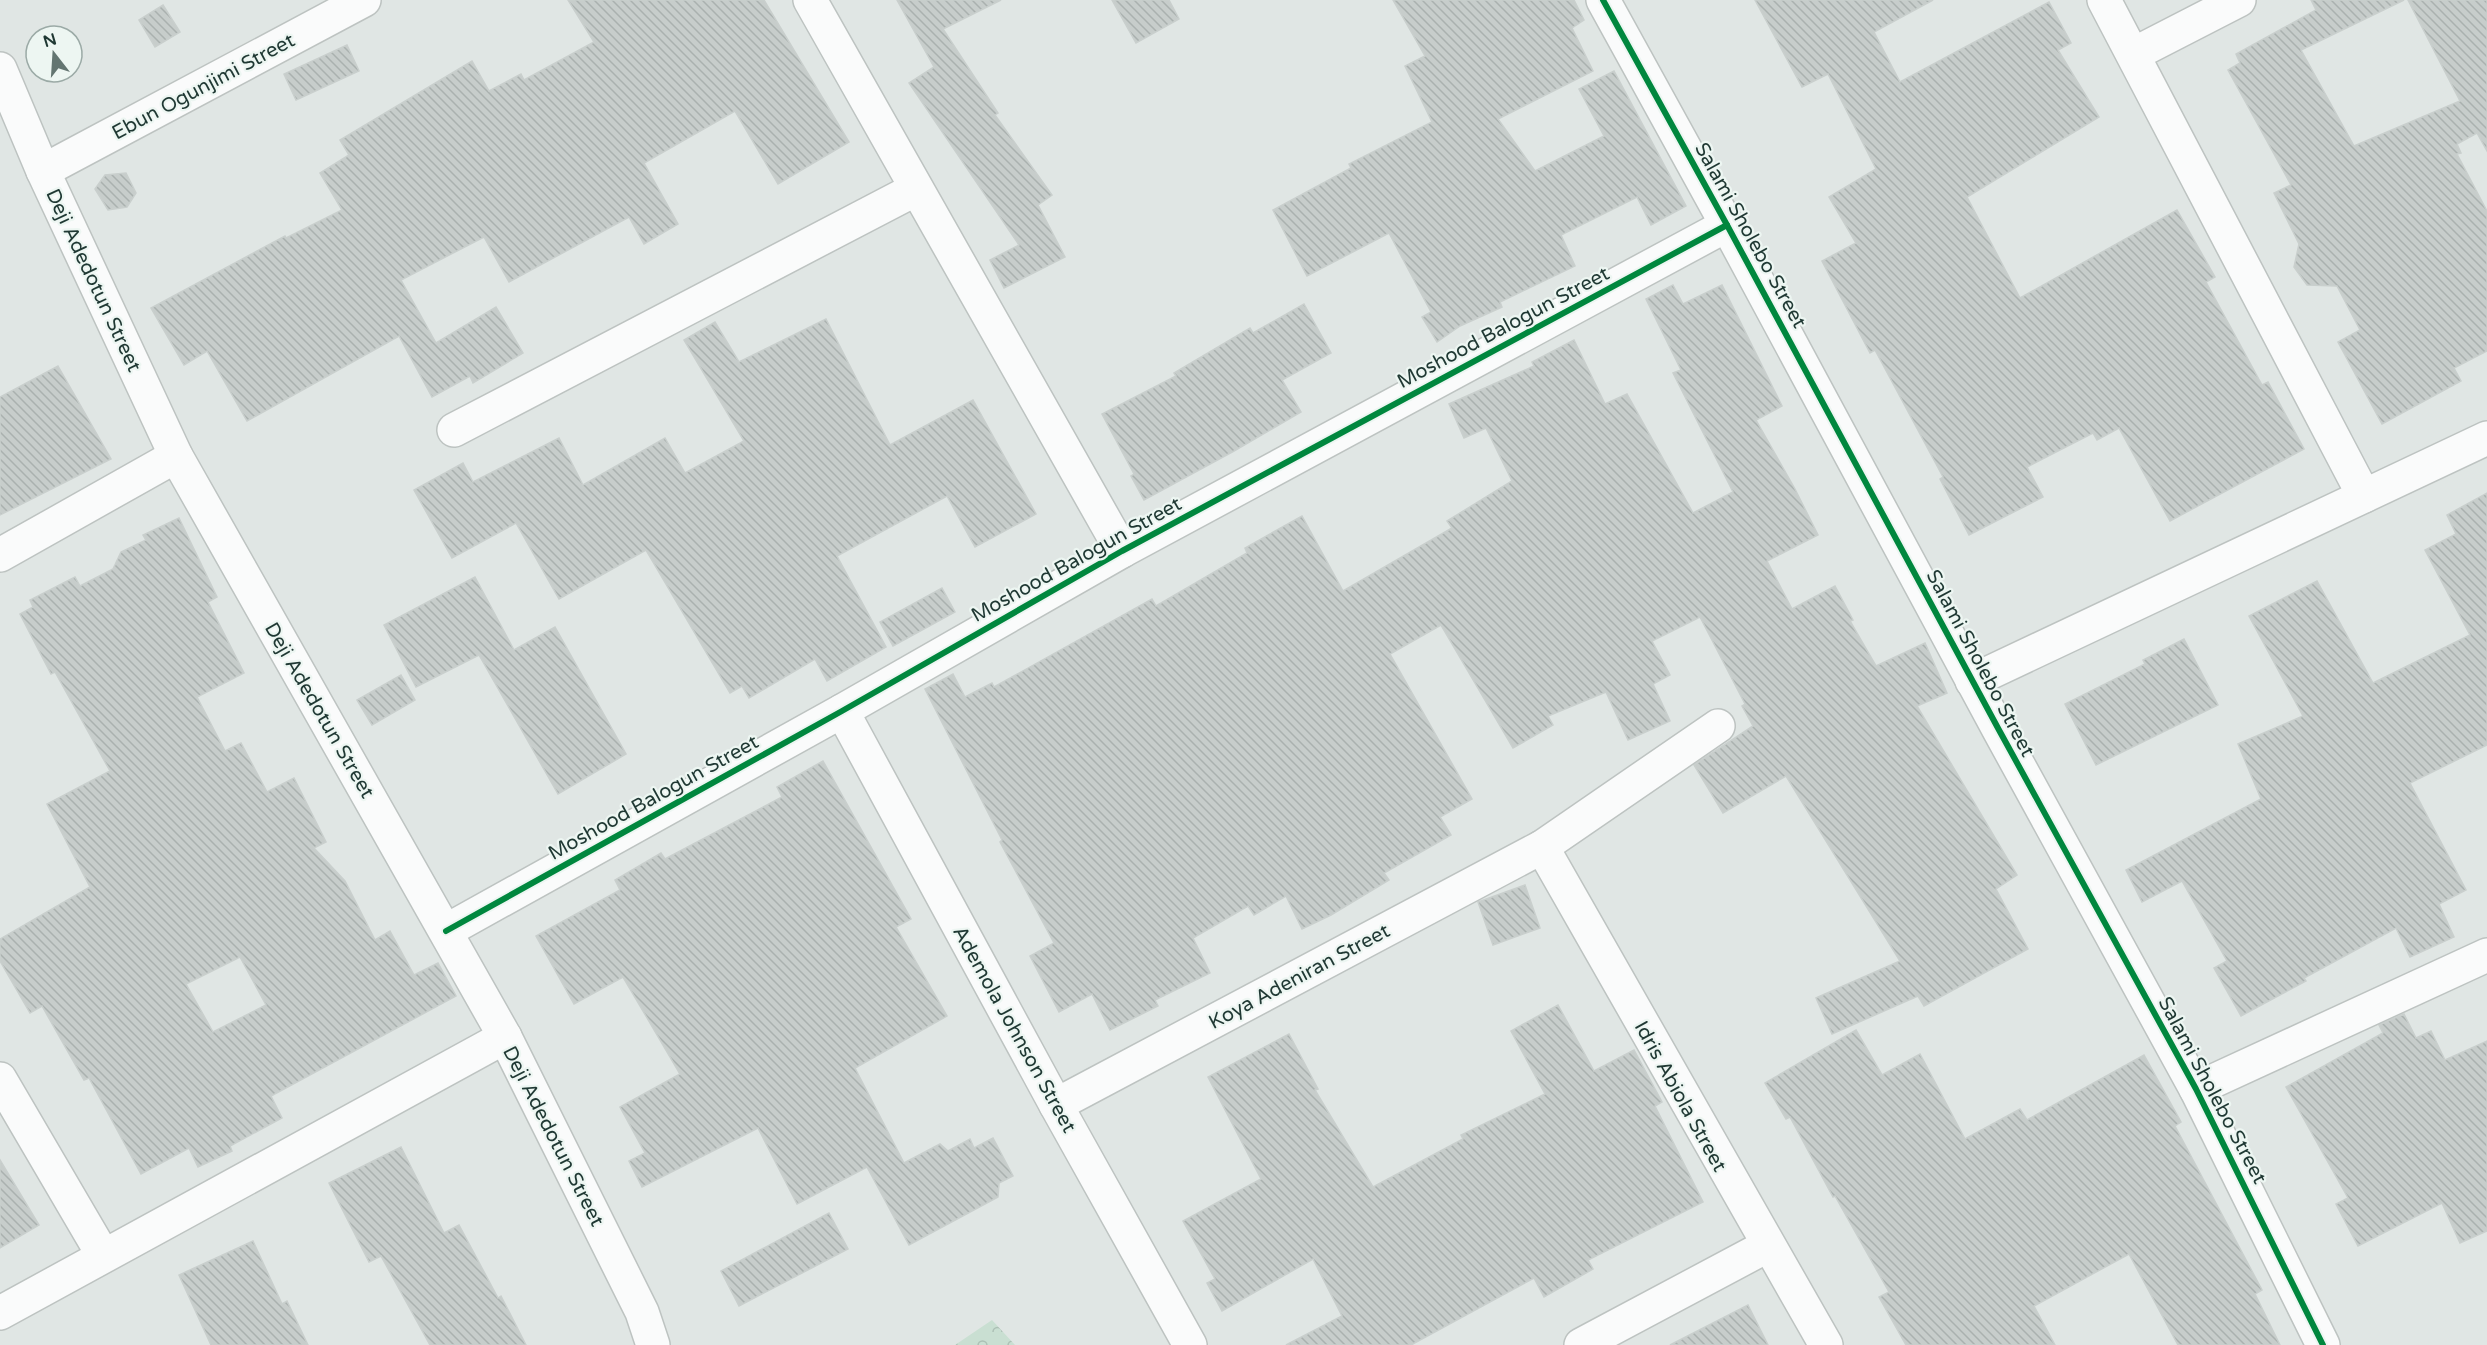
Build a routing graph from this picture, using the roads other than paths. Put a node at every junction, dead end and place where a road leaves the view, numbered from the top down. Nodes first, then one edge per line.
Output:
1 (364, 0) edge
2 (810, 0) edge
3 (1603, 0) edge
4 (2104, 0) edge
5 (2239, 0) edge
6 (2134, 54) junction
7 (0, 69) edge
8 (42, 171) junction
9 (915, 189) junction
10 (1727, 225) junction
11 (454, 430) dead end
12 (2487, 438) edge
13 (176, 456) junction
14 (2364, 496) junction
15 (1122, 551) junction
16 (0, 555) edge
17 (1972, 681) junction
18 (842, 711) junction
19 (1718, 726) dead end
20 (1542, 847) junction
21 (446, 931) junction
22 (2487, 955) edge
23 (505, 1037) junction
24 (0, 1079) edge
25 (2196, 1089) junction
26 (1056, 1105) junction
27 (1765, 1247) junction
28 (103, 1255) junction
29 (0, 1312) edge
30 (653, 1345) edge
31 (1190, 1345) edge
32 (1581, 1345) edge
33 (1824, 1345) edge
34 (2323, 1345) edge

1 - 8 street, Ebun Ogunjimi Street
2 - 9 street
3 - 10 street, Salami Sholebo Street
4 - 6 street
5 - 6 street
6 - 14 street
7 - 8 street, Deji Adedotun Street
8 - 13 street, Deji Adedotun Street
9 - 11 street
9 - 15 street
10 - 15 street, Moshood Balogun Street
10 - 17 street, Salami Sholebo Street
12 - 14 street
13 - 16 street
13 - 21 street, Deji Adedotun Street
14 - 17 street
15 - 18 street, Moshood Balogun Street
17 - 25 street, Salami Sholebo Street
18 - 21 street, Moshood Balogun Street
18 - 26 street, Ademola Johnson Street
19 - 20 street, Koya Adeniran Street
20 - 26 street, Koya Adeniran Street
20 - 27 street, Idris Abiola Street
20 - 33 street
21 - 23 street, Deji Adedotun Street
22 - 25 street
23 - 28 street
23 - 30 street, Deji Adedotun Street
24 - 28 street
25 - 34 street, Salami Sholebo Street
26 - 31 street, Ademola Johnson Street
27 - 32 street
27 - 33 street, Idris Abiola Street
28 - 29 street

